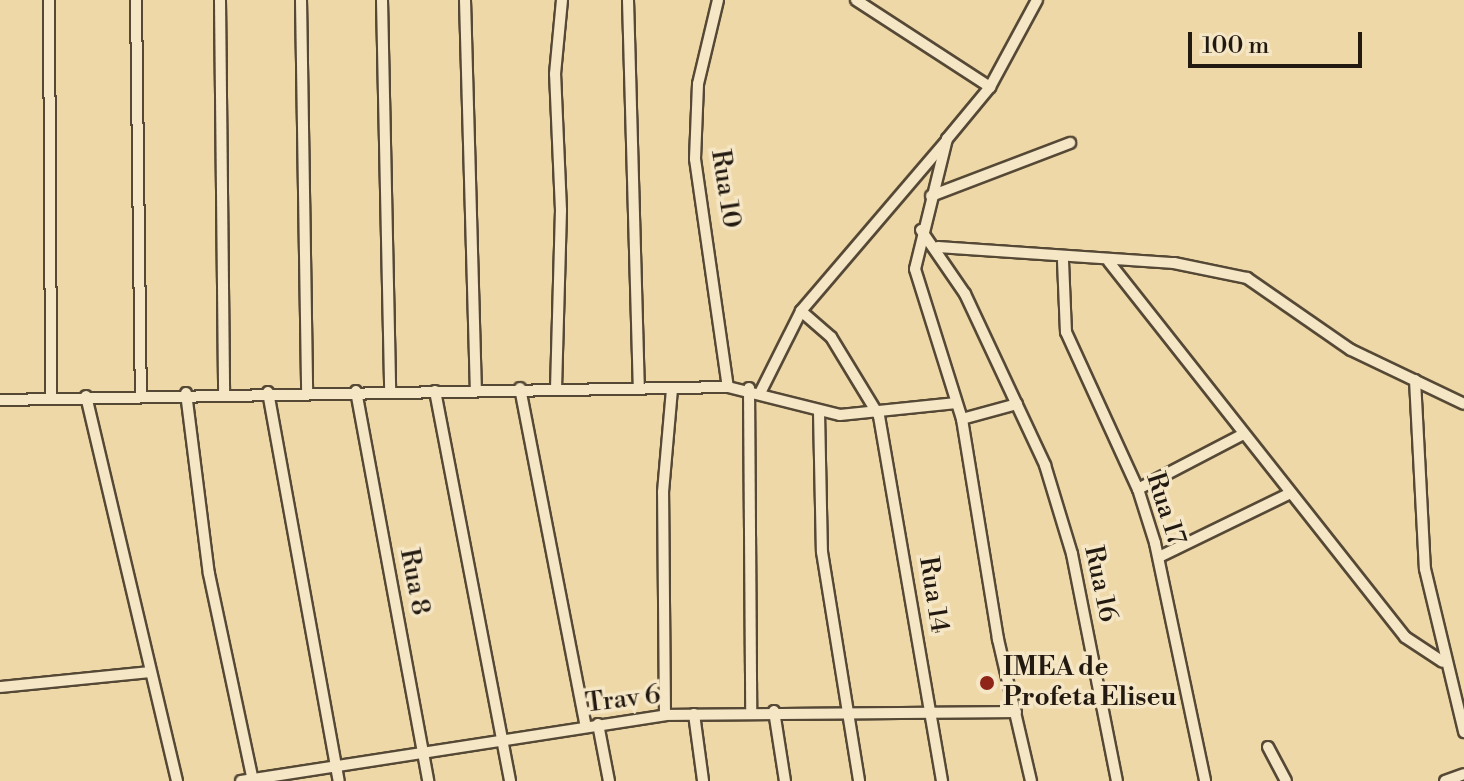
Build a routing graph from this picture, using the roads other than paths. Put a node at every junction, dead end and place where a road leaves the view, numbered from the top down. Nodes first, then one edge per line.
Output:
1 (49, 0) edge
2 (136, 0) edge
3 (220, 0) edge
4 (301, 0) edge
5 (382, 0) edge
6 (465, 0) edge
7 (562, 0) edge
8 (628, 0) edge
9 (718, 0) edge
10 (856, 0) edge
11 (1037, 0) edge
12 (990, 87) junction
13 (947, 139) junction
14 (1070, 143) dead end
15 (931, 196) junction
16 (921, 230) junction
17 (938, 247) junction
18 (1063, 261) junction
19 (1109, 262) junction
20 (801, 311) junction
21 (1415, 380) junction
22 (476, 387) junction
23 (728, 387) junction
24 (520, 388) junction
25 (639, 388) junction
26 (749, 388) junction
27 (556, 389) junction
28 (390, 390) junction
29 (672, 390) junction
30 (356, 391) junction
31 (435, 391) junction
32 (761, 391) junction
33 (268, 392) junction
34 (307, 392) junction
35 (141, 393) junction
36 (186, 393) junction
37 (224, 393) junction
38 (86, 396) junction
39 (51, 399) junction
40 (0, 400) edge
41 (956, 403) junction
42 (1017, 404) junction
43 (1464, 404) edge
44 (819, 412) junction
45 (879, 416) junction
46 (962, 419) junction
47 (1240, 436) junction
48 (1138, 489) junction
49 (1289, 494) junction
50 (1159, 557) junction
51 (1443, 662) junction
52 (150, 672) junction
53 (0, 687) edge
54 (751, 709) junction
55 (774, 711) junction
56 (1016, 712) junction
57 (846, 713) junction
58 (694, 714) junction
59 (929, 714) junction
60 (665, 715) junction
61 (598, 724) junction
62 (586, 726) junction
63 (1464, 732) edge
64 (502, 742) junction
65 (1268, 747) dead end
66 (424, 755) junction
67 (337, 766) junction
68 (1464, 774) edge
69 (249, 780) edge
70 (177, 781) edge
71 (339, 781) edge
72 (428, 781) edge
73 (510, 781) edge
74 (609, 781) edge
75 (703, 781) edge
76 (785, 781) edge
77 (859, 781) edge
78 (942, 781) edge
79 (1031, 781) edge
80 (1117, 781) edge
81 (1205, 781) edge
82 (1286, 781) edge
83 (1445, 781) edge

1 - 39 street
2 - 35 street
3 - 37 street
4 - 34 street
5 - 28 street
6 - 22 street
7 - 27 street
8 - 25 street
9 - 23 street, Rua 10
10 - 12 street
11 - 12 street
12 - 13 street
13 - 15 street
13 - 20 street
14 - 15 street
15 - 16 street
16 - 17 street, Rua 16
16 - 41 street
17 - 18 street
17 - 42 street, Rua 16
18 - 19 street
18 - 48 street, Rua 17
19 - 21 street
19 - 47 street
20 - 32 street
20 - 45 street
21 - 43 street
21 - 51 street
22 - 24 street
22 - 31 street
23 - 26 street
23 - 29 street
24 - 27 street
24 - 62 street
25 - 27 street
25 - 29 street
26 - 32 street
26 - 54 street
28 - 30 street
28 - 31 street
29 - 60 street
30 - 34 street
30 - 66 street, Rua 8
31 - 64 street
32 - 44 street
33 - 34 street
33 - 37 street
33 - 67 street
35 - 36 street
35 - 38 street
36 - 37 street
36 - 69 street
38 - 39 street
38 - 52 street
39 - 40 street
41 - 45 street
41 - 46 street
42 - 46 street
42 - 80 street, Rua 16
44 - 45 street
44 - 57 street
45 - 59 street, Rua 14
46 - 56 street
47 - 48 street
47 - 49 street
48 - 50 street, Rua 17
49 - 50 street
49 - 51 street
50 - 81 street, Rua 17
51 - 63 street
52 - 53 street
52 - 70 street
54 - 55 street, Trav 6
54 - 58 street, Trav 6
55 - 57 street, Trav 6
55 - 76 street
56 - 59 street, Trav 6
56 - 79 street
57 - 59 street, Trav 6
57 - 77 street
58 - 60 street, Trav 6
58 - 75 street
59 - 78 street, Rua 14
60 - 61 street, Trav 6
61 - 62 street, Trav 6
61 - 74 street
62 - 64 street, Trav 6
64 - 66 street, Trav 6
64 - 73 street
65 - 82 street
66 - 67 street, Trav 6
66 - 72 street, Rua 8
67 - 69 street, Trav 6
67 - 71 street
68 - 83 street

